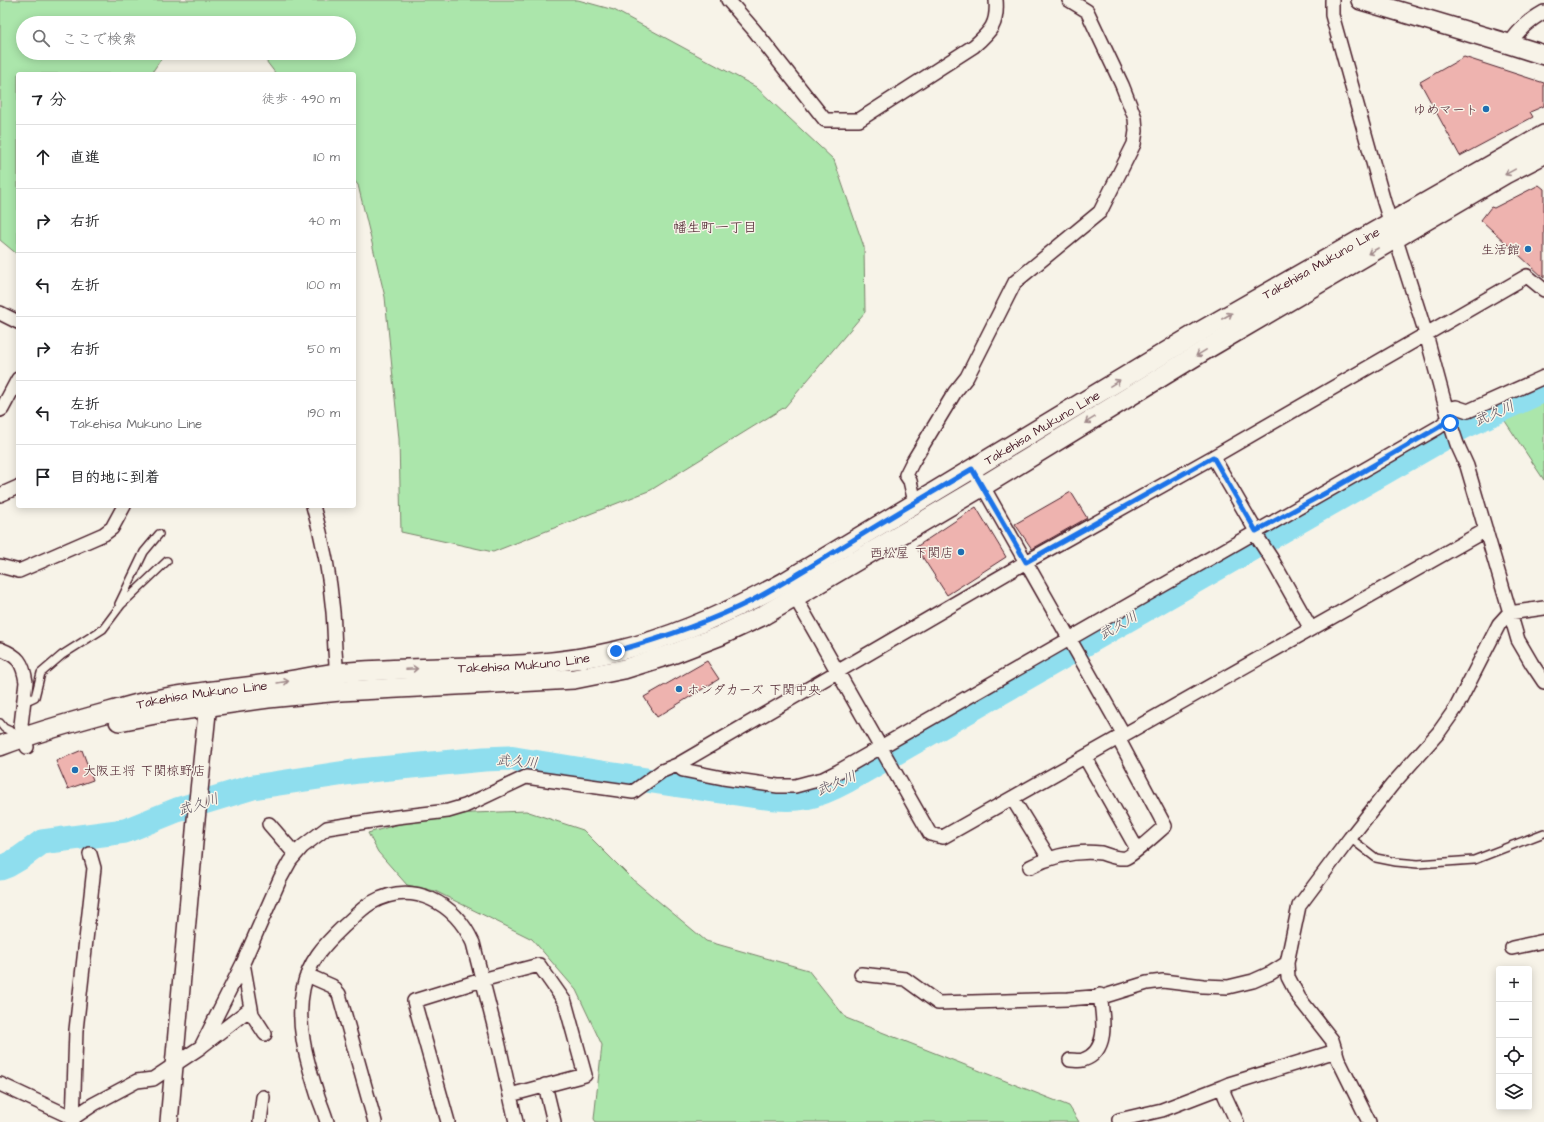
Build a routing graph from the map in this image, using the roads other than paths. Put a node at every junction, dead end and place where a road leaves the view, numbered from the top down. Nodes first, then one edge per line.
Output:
1 (728, 0) edge
2 (996, 0) edge
3 (1069, 0) edge
4 (1332, 0) edge
5 (1361, 0) edge
6 (1544, 12) edge
7 (1509, 44) junction
8 (1544, 55) edge
9 (1544, 135) edge
10 (1544, 154) edge
11 (1393, 231) junction
12 (1544, 290) edge
13 (0, 313) edge
14 (16, 321) edge
15 (1426, 334) junction
16 (1544, 377) edge
17 (16, 383) edge
18 (0, 410) edge
19 (1448, 417) junction
20 (1213, 457) junction
21 (972, 469) junction
22 (983, 486) junction
23 (16, 488) edge
24 (0, 495) edge
25 (915, 502) junction
26 (123, 508) edge
27 (314, 508) edge
28 (1486, 530) junction
29 (1256, 533) junction
30 (159, 534) dead end
31 (167, 561) dead end
32 (1026, 562) junction
33 (0, 566) edge
34 (795, 597) junction
35 (1544, 608) edge
36 (115, 612) junction
37 (1509, 614) junction
38 (1311, 629) junction
39 (1070, 640) junction
40 (0, 649) edge
41 (838, 671) junction
42 (338, 682) junction
43 (1544, 682) edge
44 (209, 699) junction
45 (24, 702) junction
46 (0, 723) edge
47 (1121, 737) junction
48 (25, 742) junction
49 (0, 746) edge
50 (882, 748) junction
51 (0, 757) edge
52 (1085, 757) junction
53 (677, 765) junction
54 (1012, 798) junction
55 (269, 824) dead end
56 (1544, 833) edge
57 (1350, 838) junction
58 (1137, 849) junction
59 (90, 854) dead end
60 (295, 854) junction
61 (1049, 858) junction
62 (1030, 867) dead end
63 (1544, 941) edge
64 (1512, 948) dead end
65 (242, 963) junction
66 (1287, 963) junction
67 (861, 974) dead end
68 (307, 975) junction
69 (482, 980) junction
70 (1100, 996) junction
71 (250, 1008) junction
72 (265, 1034) dead end
73 (201, 1047) junction
74 (1336, 1051) junction
75 (1070, 1060) dead end
76 (175, 1065) junction
77 (0, 1084) edge
78 (545, 1086) junction
79 (1222, 1088) junction
80 (510, 1095) junction
81 (263, 1097) dead end
82 (73, 1120) edge
83 (1119, 1120) dead end
84 (169, 1122) edge
85 (260, 1122) edge
86 (327, 1122) edge
87 (375, 1122) edge
88 (448, 1122) edge
89 (516, 1122) edge
90 (554, 1122) edge
91 (1237, 1122) edge
92 (1369, 1122) edge

1 - 2 street
3 - 25 street
4 - 11 street
5 - 7 main road
6 - 7 street
7 - 8 main road
9 - 11 main road, Takehisa Mukuno Line
10 -> 11 main road, Takehisa Mukuno Line
11 - 15 street
21 -> 11 main road, Takehisa Mukuno Line
11 -> 22 main road, Takehisa Mukuno Line
12 - 15 street
13 - 14 street
15 - 19 street
15 - 20 street
16 - 19 street
17 - 18 street
19 - 28 street
19 - 29 street
20 - 29 street
20 - 32 street
21 - 22 street
21 - 25 main road, Takehisa Mukuno Line
22 - 32 street
22 - 34 main road, Takehisa Mukuno Line
23 - 24 street
42 -> 25 main road, Takehisa Mukuno Line
26 - 33 street
27 - 42 street
28 - 37 street
28 - 38 street
29 - 38 street
29 - 39 street
30 - 36 lane
31 - 36 lane
32 - 39 street
32 - 41 street
34 - 41 street
34 - 42 main road, Takehisa Mukuno Line
35 - 37 street
36 - 45 lane
37 - 43 street
37 - 57 street
38 - 47 street
39 - 47 street
39 - 50 street
40 - 45 street
41 - 50 street
41 - 53 street
42 - 44 main road, Takehisa Mukuno Line
44 - 48 main road, Takehisa Mukuno Line
44 - 76 street
45 - 48 street
46 - 48 lane
47 - 52 street
47 - 58 street
48 - 49 main road, Takehisa Mukuno Line
48 - 51 main road, Takehisa Mukuno Line
50 - 53 street
50 - 54 street
52 - 54 street
52 - 58 street
53 - 60 street
54 - 61 street
55 - 60 street
56 - 57 lane
57 - 66 street
58 - 61 street
59 - 82 street
60 - 65 street
61 - 62 street
63 - 64 street
65 - 71 street
65 - 73 street
66 - 70 street
66 - 74 street
67 - 70 street
68 - 69 street
68 - 86 street
68 - 87 street
69 - 78 street
69 - 80 street
69 - 88 street
70 - 75 street
71 - 72 street
71 - 73 street
73 - 76 street
74 - 79 street
74 - 92 street
76 - 82 street
76 - 84 street
77 - 82 street
78 - 80 street
78 - 90 street
79 - 83 street
79 - 91 street
80 - 89 street
81 - 85 street

